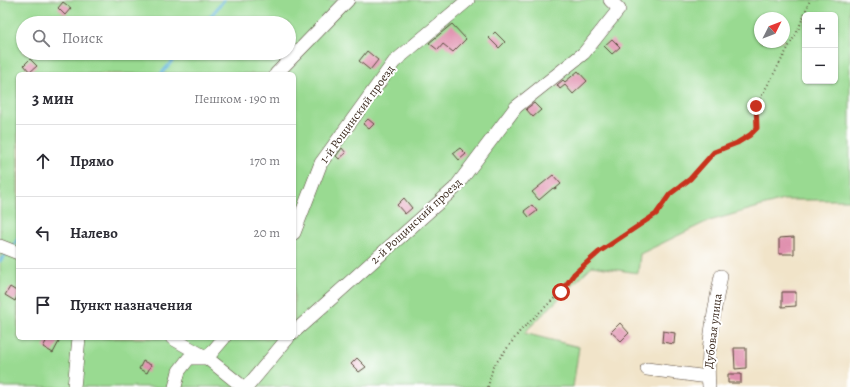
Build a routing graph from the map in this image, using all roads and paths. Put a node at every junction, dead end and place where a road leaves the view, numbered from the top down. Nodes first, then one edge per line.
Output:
1 (348, 0) edge
2 (468, 0) edge
3 (610, 0) edge
4 (810, 0) edge
5 (296, 53) edge
6 (290, 60) edge
7 (278, 72) edge
8 (296, 228) edge
9 (0, 246) edge
10 (16, 252) edge
11 (721, 276) dead end
12 (296, 330) edge
13 (79, 340) edge
14 (176, 340) edge
15 (222, 340) edge
16 (286, 340) edge
17 (207, 358) junction
18 (647, 369) dead end
19 (708, 382) edge
20 (74, 387) edge
21 (175, 387) edge
22 (243, 387) edge
23 (247, 387) edge
24 (488, 387) edge

1 - 5 street
2 - 8 street, 1-й Рощинский проезд
3 - 12 street, 2-й Рощинский проезд
4 - 24 path
6 - 7 street
9 - 10 street
11 - 19 street, Дубовая улица
13 - 20 street
14 - 17 street
15 - 17 street
16 - 23 street
17 - 21 street
17 - 22 street
18 - 19 street

